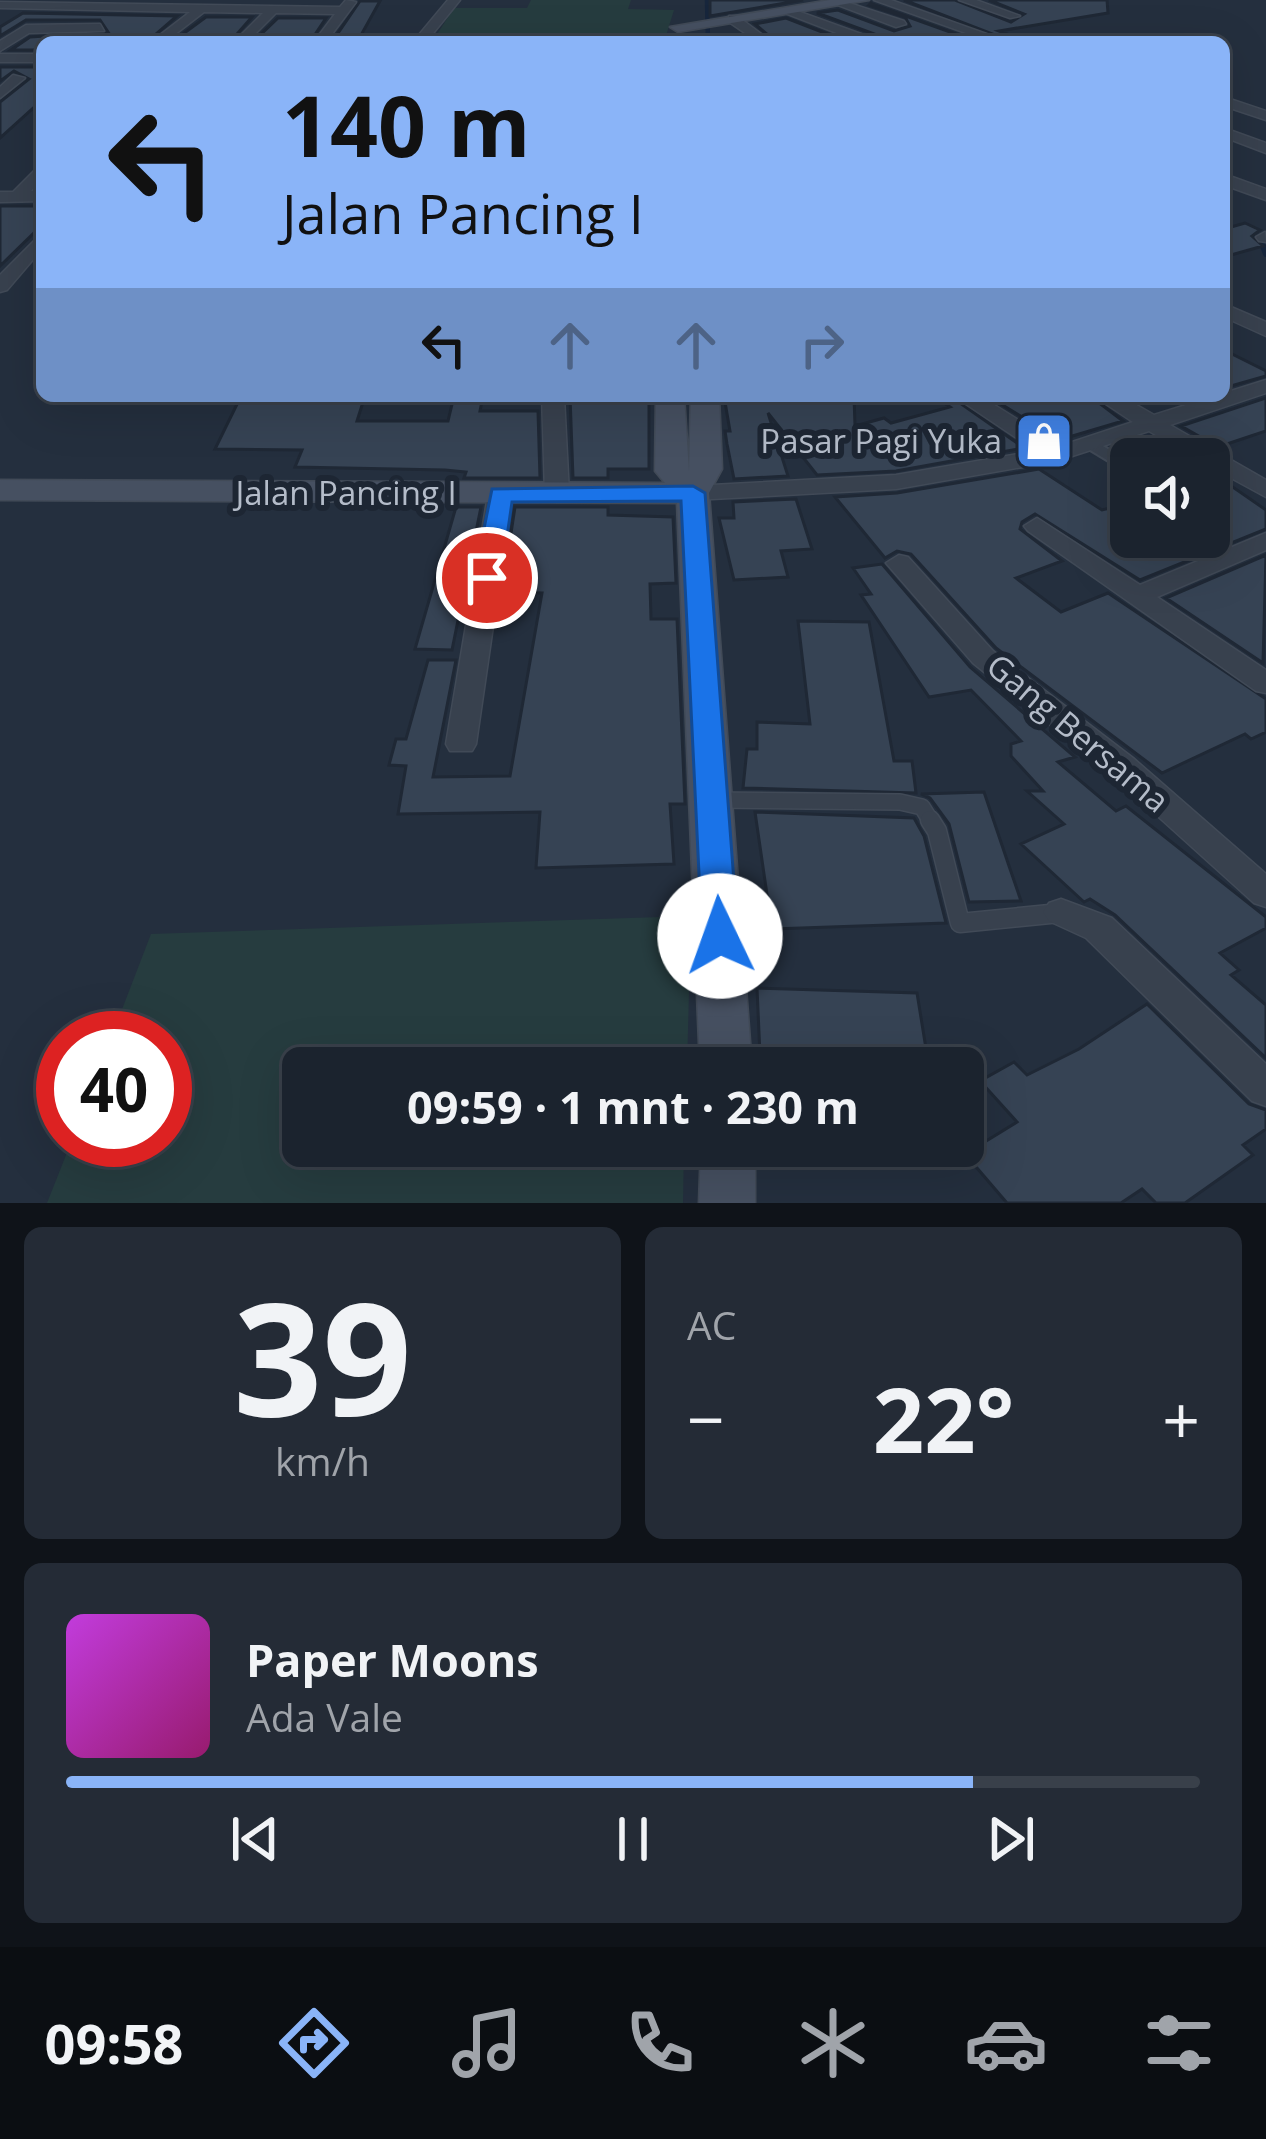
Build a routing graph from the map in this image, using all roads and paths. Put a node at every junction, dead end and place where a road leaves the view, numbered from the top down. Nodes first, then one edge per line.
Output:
1 (454, 0) edge
2 (694, 0) edge
3 (861, 0) edge
4 (880, 0) edge
5 (965, 0) edge
6 (1004, 0) edge
7 (135, 3) edge
8 (842, 3) junction
9 (0, 5) edge
10 (348, 5) edge
11 (201, 9) junction
12 (273, 10) junction
13 (789, 11) junction
14 (1035, 11) dead end
15 (1014, 16) dead end
16 (733, 19) junction
17 (907, 26) dead end
18 (100, 28) junction
19 (692, 28) edge
20 (89, 36) edge
21 (165, 36) edge
22 (246, 36) edge
23 (325, 36) edge
24 (424, 36) edge
25 (757, 36) edge
26 (855, 36) edge
27 (985, 36) edge
28 (0, 47) edge
29 (0, 58) edge
30 (36, 58) edge
31 (18, 78) dead end
32 (0, 94) edge
33 (1230, 103) edge
34 (1266, 116) edge
35 (1230, 135) edge
36 (1266, 150) edge
37 (1230, 159) edge
38 (36, 173) edge
39 (1230, 181) edge
40 (1265, 194) edge
41 (9, 196) edge
42 (1230, 202) edge
43 (36, 245) edge
44 (0, 286) edge
45 (1230, 313) edge
46 (1266, 330) edge
47 (553, 402) edge
48 (671, 402) edge
49 (704, 402) edge
50 (975, 402) edge
51 (1116, 402) edge
52 (1209, 402) edge
53 (1154, 424) junction
54 (1090, 443) junction
55 (1057, 454) junction
56 (1110, 456) edge
57 (690, 478) junction
58 (0, 490) edge
59 (1261, 491) edge
60 (500, 494) junction
61 (557, 494) junction
62 (1037, 526) dead end
63 (1266, 541) edge
64 (899, 563) dead end
65 (1138, 595) junction
66 (1266, 684) edge
67 (461, 744) dead end
68 (714, 800) junction
69 (1266, 894) edge
70 (1061, 912) joint
71 (725, 1047) edge
72 (1266, 1089) edge
73 (728, 1167) edge
74 (728, 1203) edge

1 - 24 street
2 - 19 main road
3 - 8 main road
4 - 27 street
5 - 15 street
6 - 14 street
7 - 9 street
7 - 11 street
7 - 18 street
8 - 13 main road
8 - 17 street
10 - 12 street
10 - 23 street
11 - 12 street
11 - 21 street
12 - 22 street
13 - 16 main road
13 - 26 street
16 - 19 main road
16 - 25 street
18 - 20 street
18 - 28 street
29 - 30 street
31 - 32 street
33 - 34 street
35 - 36 street
36 - 37 street
38 - 41 street
39 - 40 street
40 - 42 street
43 - 44 street
45 - 46 street
47 - 61 street
48 - 57 main road
49 - 57 main road
50 - 55 street
51 - 53 street
52 - 53 street
53 - 54 street
53 - 59 street
54 - 55 street
54 - 56 lane
55 - 57 street
57 - 61 main road, Jalan Pancing I
57 - 68 main road
58 - 60 main road, Jalan Pancing I
60 - 61 main road, Jalan Pancing I
60 - 67 street
62 - 65 street
63 - 65 street
64 - 69 street, Gang Bersama
65 - 66 street
68 - 70 lane
68 - 71 main road
70 - 72 street
73 - 74 main road

